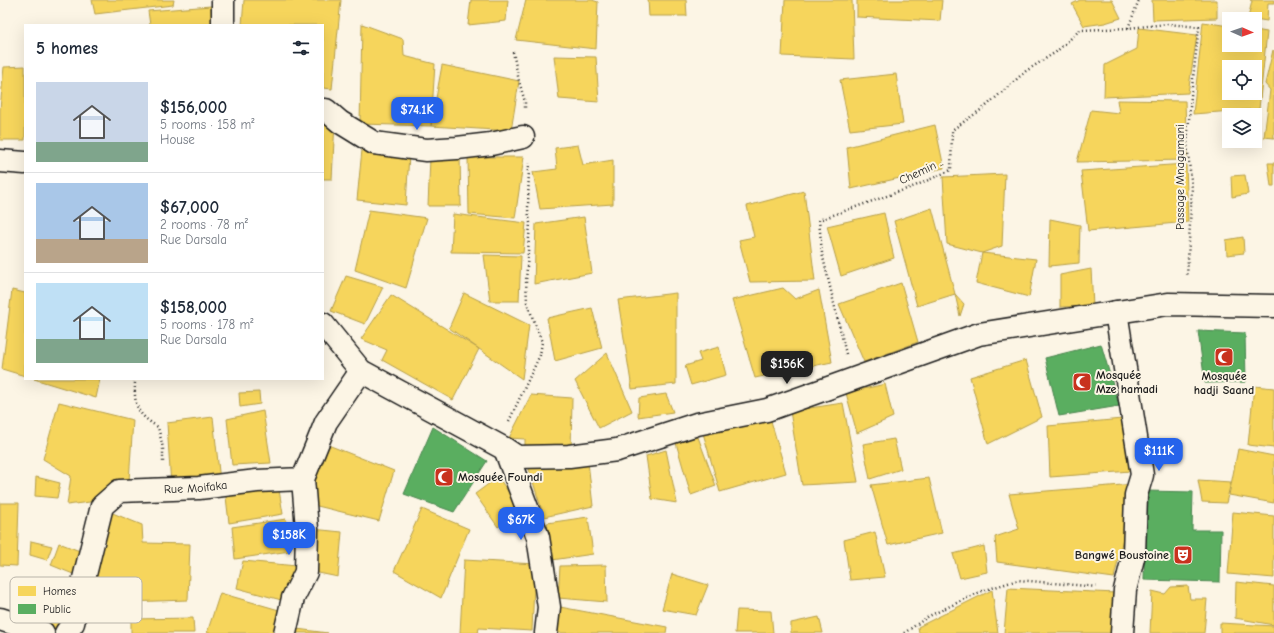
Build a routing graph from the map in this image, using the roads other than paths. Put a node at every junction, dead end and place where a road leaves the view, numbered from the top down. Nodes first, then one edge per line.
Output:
1 (223, 0) edge
2 (223, 24) edge
3 (324, 110) edge
4 (523, 137) road end
5 (0, 162) edge
6 (24, 163) edge
7 (1274, 306) edge
8 (1116, 312) junction
9 (324, 325) edge
10 (361, 371) junction
11 (505, 449) junction
12 (303, 479) junction
13 (84, 577) edge
14 (0, 619) edge
15 (10, 622) edge
16 (13, 623) edge
17 (73, 623) edge
18 (44, 633) edge
19 (66, 633) edge
20 (285, 633) edge
21 (546, 633) edge
22 (1122, 633) edge

1 - 2 street
3 - 4 street
5 - 6 street
7 - 8 street
8 - 11 street
8 - 22 street
9 - 10 street
10 - 11 street
10 - 12 street
11 - 21 street
12 - 13 street, Rue Moifaka
12 - 20 street
14 - 15 street
16 - 18 street
17 - 19 street, Rue Moifaka

